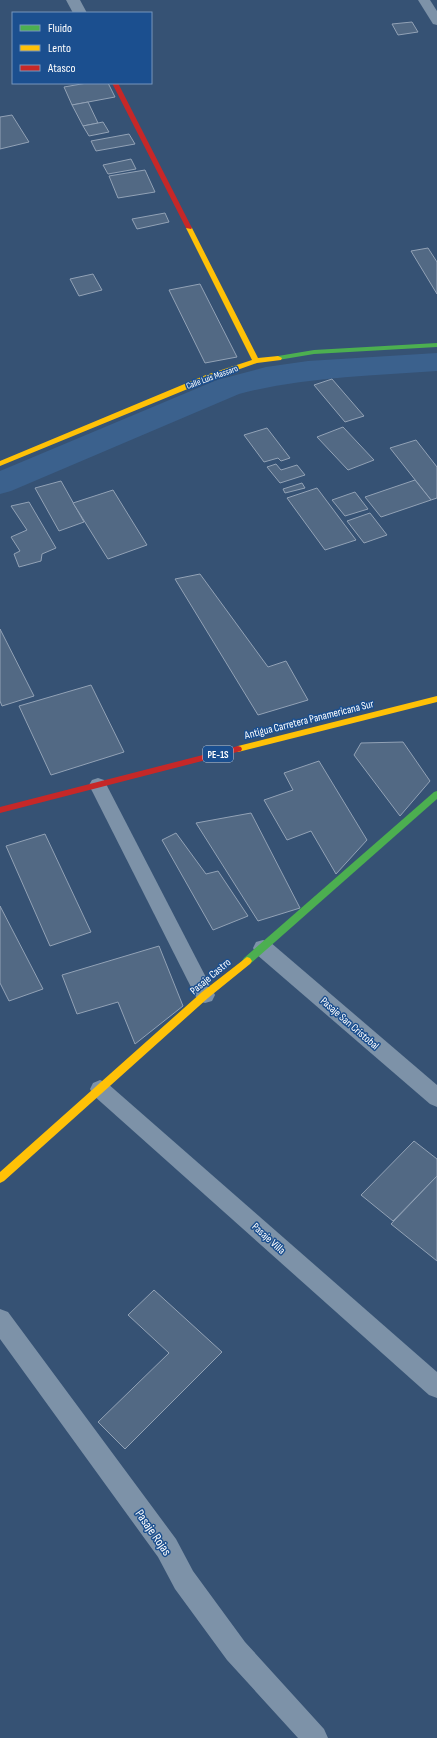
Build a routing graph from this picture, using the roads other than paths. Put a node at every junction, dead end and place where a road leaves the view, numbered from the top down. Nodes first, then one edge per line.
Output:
1 (73, 0) edge
2 (424, 0) edge
3 (79, 12) edge
4 (437, 21) edge
5 (116, 84) edge
6 (437, 345) edge
7 (256, 361) junction
8 (0, 464) edge
9 (437, 699) edge
10 (98, 785) junction
11 (437, 794) edge
12 (0, 810) edge
13 (262, 948) junction
14 (205, 995) junction
15 (100, 1089) junction
16 (437, 1098) edge
17 (0, 1178) edge
18 (0, 1320) edge
19 (437, 1387) edge
20 (315, 1738) edge

1 - 3 street
2 - 4 lane
5 - 7 main road
6 - 7 main road, Calle Luis Massaro
7 - 8 main road, Calle Luis Massaro
9 - 10 main road, Antigua Carretera Panamericana Sur / PE-1S
10 - 12 main road, Antigua Carretera Panamericana Sur / PE-1S
10 - 14 lane
11 - 13 main road, Pasaje Castro
13 - 14 main road, Pasaje Castro
13 - 16 lane, Pasaje San Cristobal
14 - 15 main road, Pasaje Castro
15 - 17 main road, Pasaje Castro
15 - 19 lane, Pasaje Villa
18 - 20 lane, Pasaje Rojas

